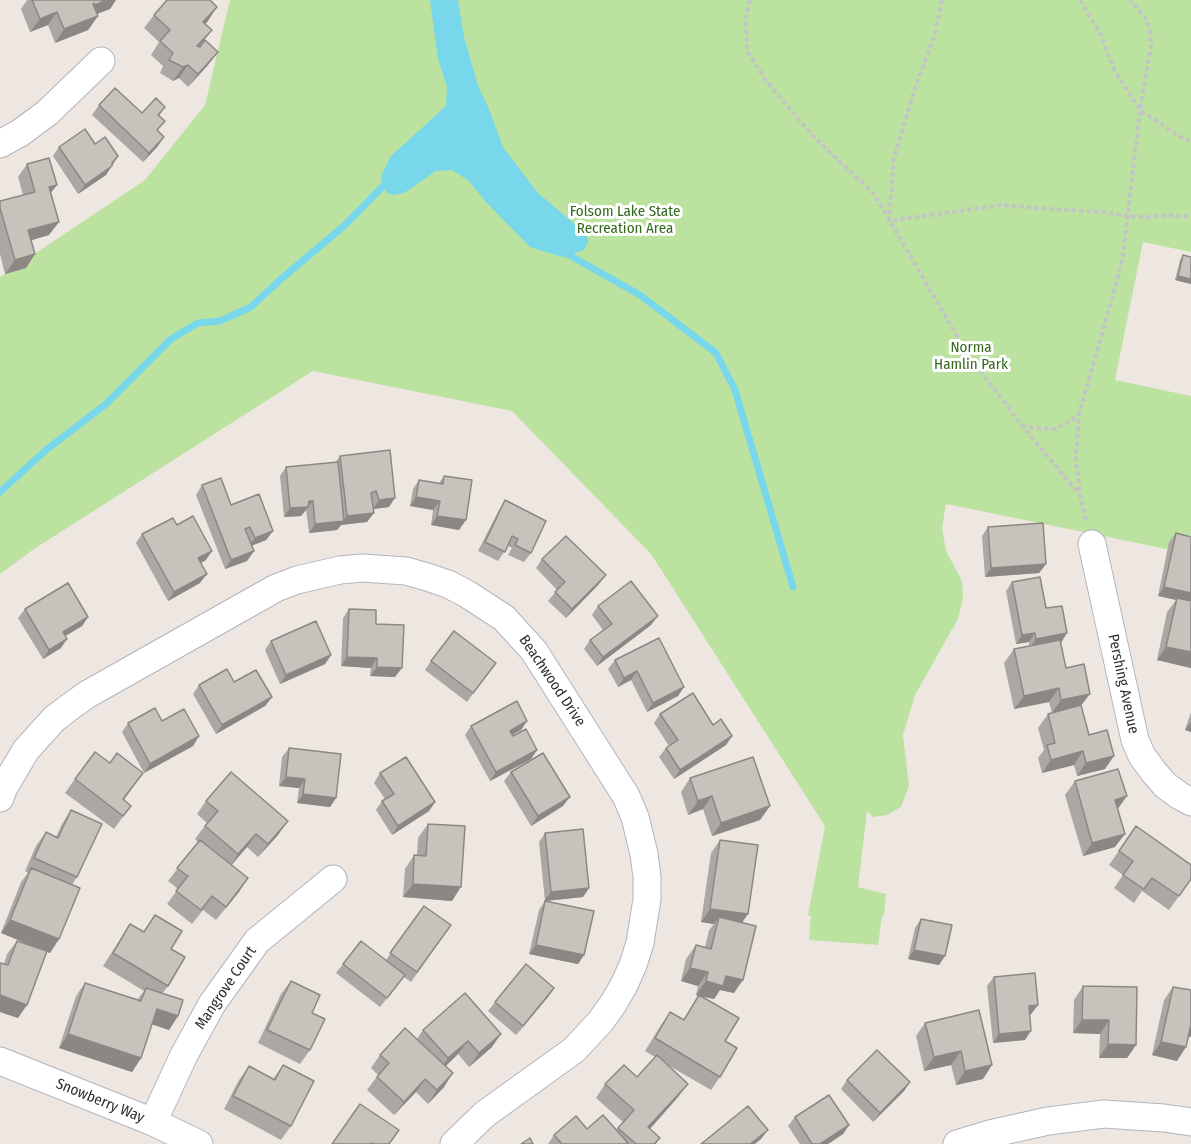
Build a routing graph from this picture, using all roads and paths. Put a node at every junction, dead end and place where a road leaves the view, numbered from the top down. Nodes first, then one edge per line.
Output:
1 (750, 0) edge
2 (942, 0) edge
3 (1080, 0) edge
4 (1130, 0) edge
5 (101, 61) dead end
6 (1140, 110) junction
7 (1191, 142) edge
8 (0, 144) edge
9 (1128, 216) junction
10 (1191, 217) edge
11 (889, 221) junction
12 (1079, 414) junction
13 (1022, 425) junction
14 (1080, 495) junction
15 (1092, 544) joint
16 (0, 798) edge
17 (1191, 802) edge
18 (333, 879) dead end
19 (0, 1061) edge
20 (153, 1122) junction
21 (1191, 1122) edge
22 (1050, 1132) edge
23 (199, 1144) edge
24 (454, 1144) edge
25 (957, 1144) edge

1 - 11 path
2 - 11 path
3 - 6 path
4 - 6 path
5 - 8 street
6 - 7 path
6 - 9 path
9 - 10 path
9 - 11 path
9 - 12 path
11 - 13 path
12 - 13 path
12 - 14 path
13 - 14 path
14 - 15 path
15 - 17 street, Pershing Avenue
16 - 24 street, Beachwood Drive
18 - 20 street, Mangrove Court
19 - 20 street, Snowberry Way
20 - 23 street, Snowberry Way
21 - 22 street
22 - 25 street

